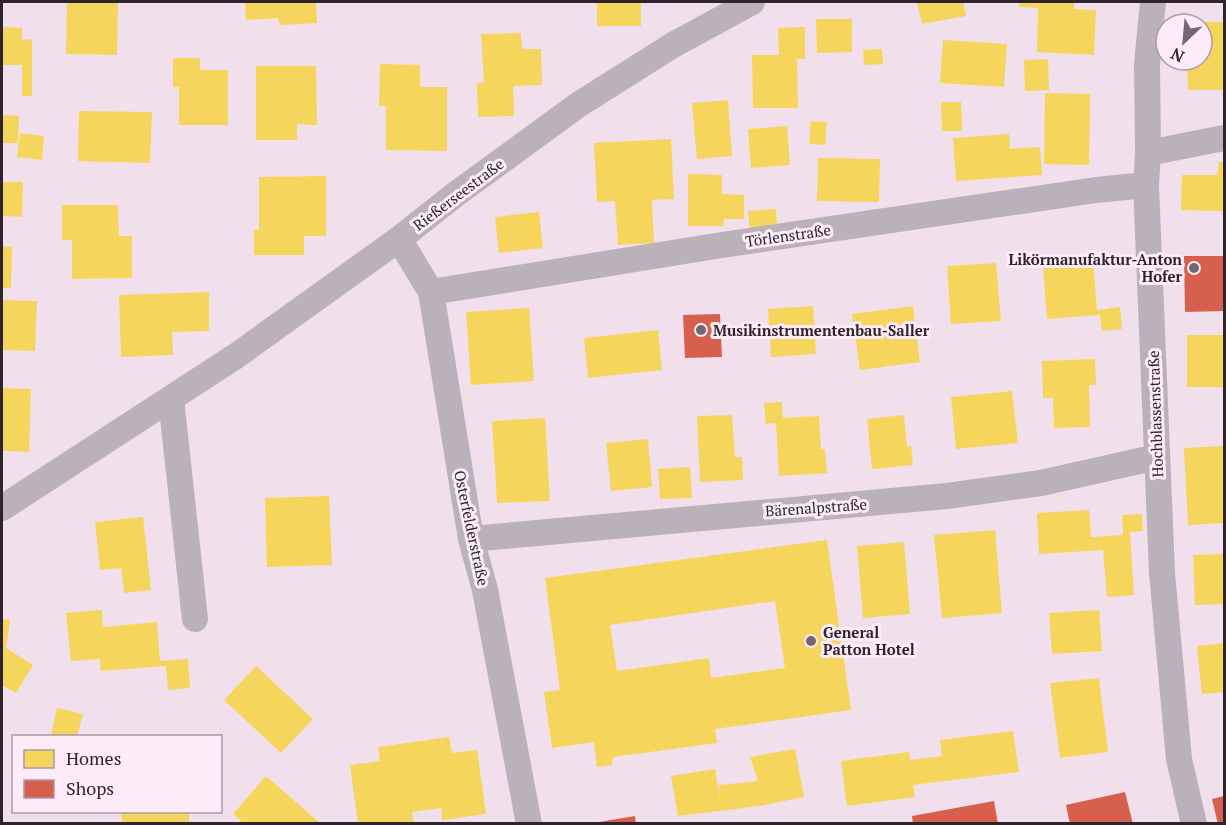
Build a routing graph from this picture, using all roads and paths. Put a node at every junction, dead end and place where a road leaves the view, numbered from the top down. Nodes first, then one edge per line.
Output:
1 (752, 2) edge
2 (1153, 2) edge
3 (1224, 138) edge
4 (1148, 153) junction
5 (1146, 185) junction
6 (399, 239) junction
7 (431, 292) junction
8 (171, 399) junction
9 (1157, 457) junction
10 (2, 508) edge
11 (471, 539) junction
12 (195, 619) dead end
13 (529, 824) edge
14 (1194, 824) edge

1 - 6 street, Rießerseestraße
2 - 4 street, Hochblassenstraße
3 - 4 street
4 - 5 street, Hochblassenstraße
5 - 7 street, Törlenstraße
5 - 9 street, Hochblassenstraße
6 - 7 street, Osterfelderstraße
6 - 8 street, Rießerseestraße
7 - 11 street, Osterfelderstraße
8 - 10 street, Rießerseestraße
8 - 12 street
9 - 11 street, Bärenalpstraße
9 - 14 street, Hochblassenstraße
11 - 13 street, Osterfelderstraße

